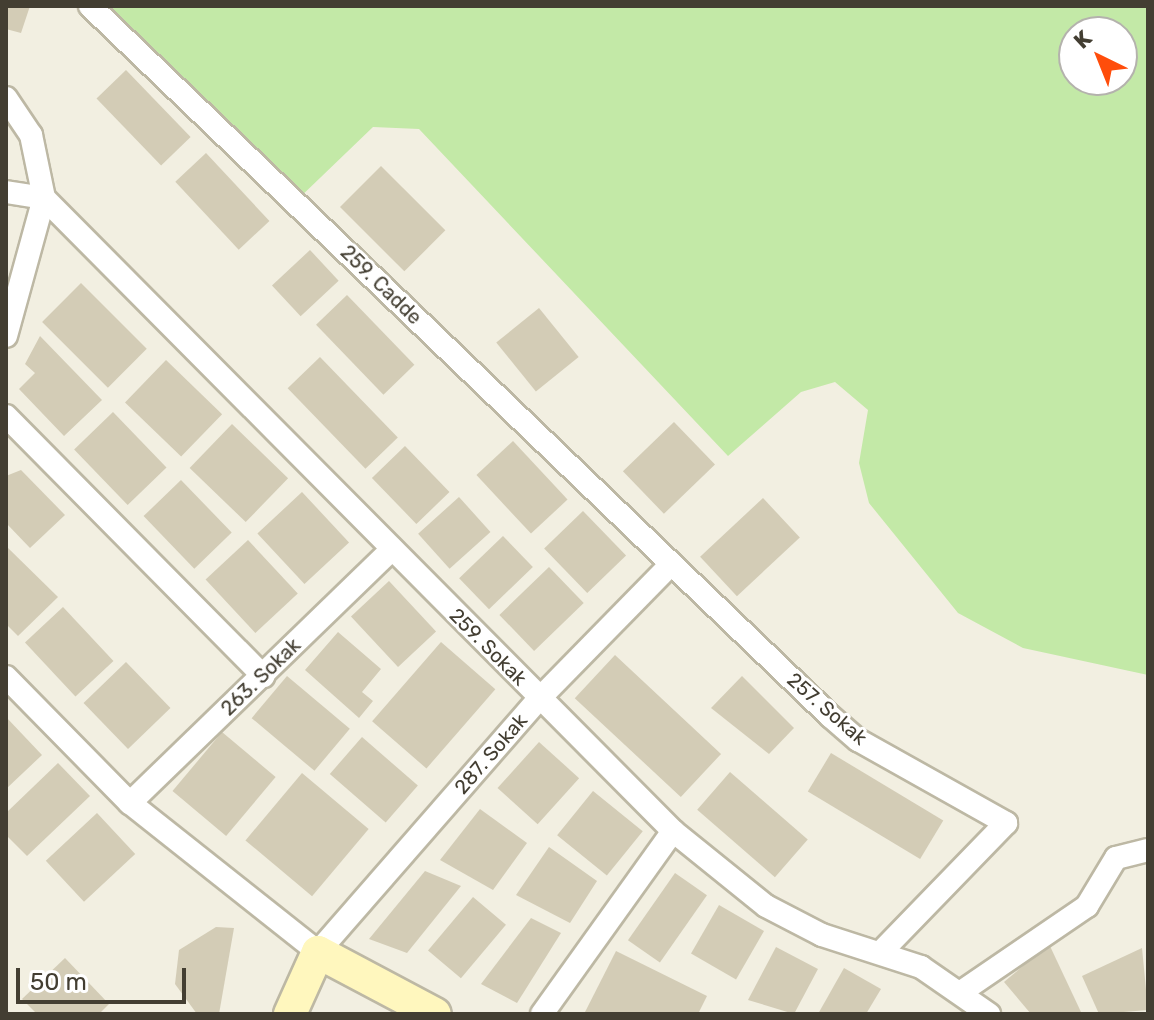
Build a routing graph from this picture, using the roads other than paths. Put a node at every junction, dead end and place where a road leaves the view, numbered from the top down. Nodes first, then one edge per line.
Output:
1 (90, 6) edge
2 (6, 98) edge
3 (6, 192) edge
4 (44, 198) junction
5 (6, 336) edge
6 (6, 416) edge
7 (392, 549) junction
8 (671, 564) junction
9 (263, 676) junction
10 (6, 677) edge
11 (539, 699) junction
12 (130, 803) junction
13 (673, 831) junction
14 (1148, 850) edge
15 (318, 952) junction
16 (881, 952) junction
17 (964, 990) junction
18 (290, 1014) edge
19 (435, 1014) edge
20 (542, 1014) edge
21 (989, 1014) edge

1 - 8 street, 259. Cadde
2 - 4 street
3 - 4 street
4 - 5 street
4 - 7 street, 259. Sokak
6 - 9 street
7 - 9 street, 263. Sokak
7 - 11 street, 259. Sokak
8 - 11 street, 287. Sokak
8 - 16 street, 257. Sokak
9 - 12 street, 263. Sokak
10 - 12 street
11 - 13 street, 259. Sokak
11 - 15 street, 287. Sokak
12 - 15 street
13 - 16 street, 259. Sokak
13 - 20 street
14 - 17 street
15 - 18 street
15 - 19 street
16 - 17 street, 259. Sokak
17 - 21 street, 259. Sokak

